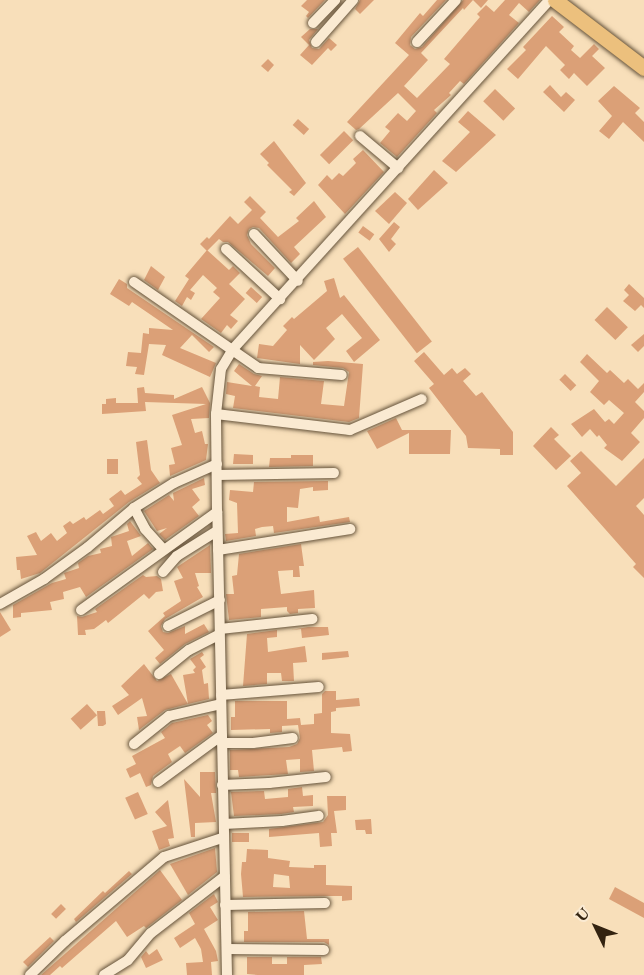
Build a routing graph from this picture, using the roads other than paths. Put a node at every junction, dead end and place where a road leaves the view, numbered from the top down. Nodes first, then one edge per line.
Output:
1 (335, 0) edge
2 (353, 0) edge
3 (456, 0) edge
4 (550, 0) edge
5 (555, 0) edge
6 (314, 23) dead end
7 (316, 42) dead end
8 (417, 42) dead end
9 (644, 68) edge
10 (360, 136) dead end
11 (398, 168) junction
12 (254, 234) dead end
13 (226, 249) dead end
14 (298, 281) junction
15 (134, 282) dead end
16 (280, 299) junction
17 (233, 349) junction
18 (342, 375) dead end
19 (422, 399) dead end
20 (216, 414) junction
21 (217, 469) junction
22 (334, 473) dead end
23 (134, 508) junction
24 (217, 512) junction
25 (350, 529) dead end
26 (217, 531) junction
27 (163, 549) junction
28 (218, 550) junction
29 (163, 572) dead end
30 (219, 600) junction
31 (0, 604) edge
32 (81, 610) dead end
33 (312, 619) dead end
34 (168, 626) dead end
35 (220, 632) junction
36 (159, 674) dead end
37 (319, 687) dead end
38 (221, 700) junction
39 (292, 738) dead end
40 (222, 739) junction
41 (134, 744) dead end
42 (326, 777) dead end
43 (158, 782) dead end
44 (222, 785) junction
45 (318, 816) dead end
46 (224, 824) junction
47 (222, 838) junction
48 (225, 876) junction
49 (325, 903) dead end
50 (225, 905) junction
51 (227, 949) junction
52 (324, 950) dead end
53 (30, 975) edge
54 (104, 975) edge
55 (227, 975) edge

1 - 6 street
2 - 7 street
3 - 8 street
4 - 11 street
5 - 9 highway
10 - 11 street
11 - 14 street
12 - 14 street
13 - 16 street
14 - 16 street
15 - 17 street
16 - 17 street
17 - 18 street
17 - 20 street
19 - 20 street
20 - 21 street
21 - 22 street
21 - 23 street
21 - 24 street
23 - 27 street
23 - 31 street
24 - 26 street
24 - 27 street
25 - 28 street
26 - 28 street
26 - 29 street
27 - 32 street
28 - 30 street
30 - 34 street
30 - 35 street
33 - 35 street
35 - 36 street
35 - 38 street
37 - 38 street
38 - 40 street
38 - 41 street
39 - 40 street
40 - 43 street
40 - 44 street
42 - 44 street
44 - 46 street
45 - 46 street
46 - 47 street
47 - 48 street
47 - 53 street
48 - 50 street
48 - 54 street
49 - 50 street
50 - 51 street
51 - 52 street
51 - 55 street

